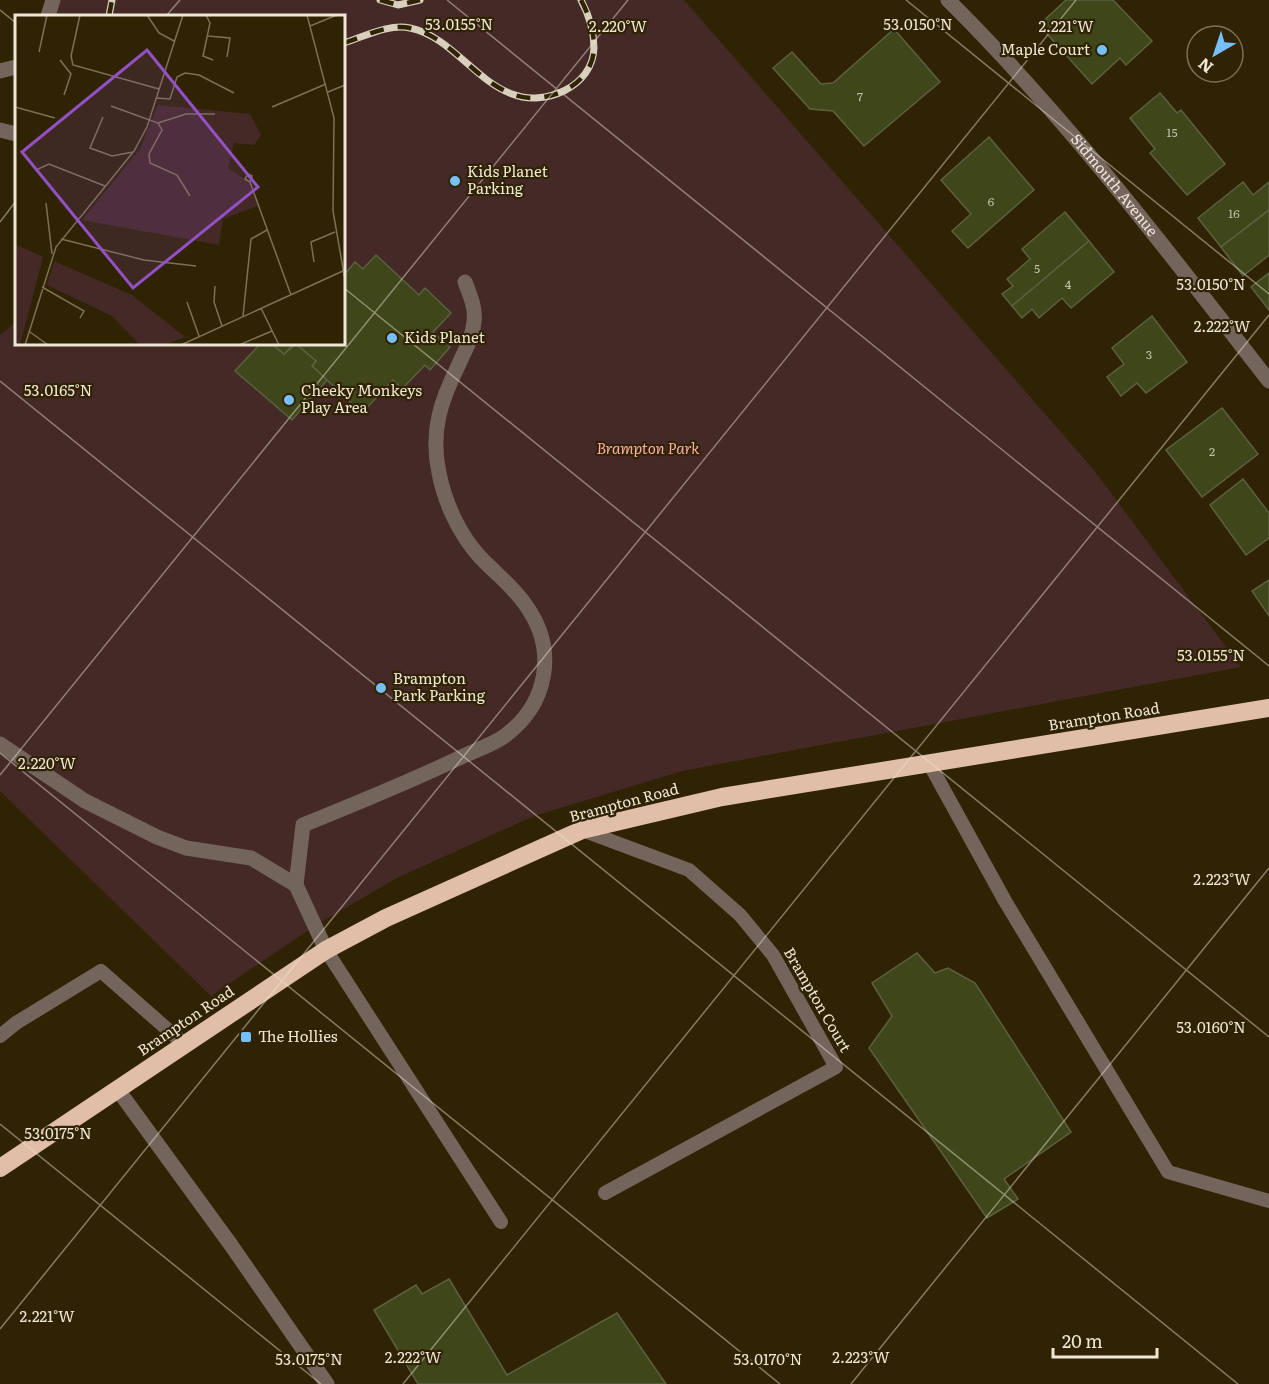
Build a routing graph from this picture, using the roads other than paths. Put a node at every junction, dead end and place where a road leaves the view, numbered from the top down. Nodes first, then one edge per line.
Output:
1 (53, 0) edge
2 (948, 0) edge
3 (48, 15) edge
4 (15, 67) edge
5 (0, 71) edge
6 (0, 130) edge
7 (15, 134) edge
8 (465, 282) dead end
9 (1269, 381) edge
10 (1269, 708) edge
11 (0, 744) edge
12 (929, 763) junction
13 (582, 830) junction
14 (296, 885) junction
15 (326, 950) junction
16 (0, 1036) edge
17 (184, 1044) junction
18 (118, 1090) junction
19 (0, 1168) edge
20 (605, 1193) dead end
21 (1269, 1202) edge
22 (501, 1222) dead end
23 (327, 1384) edge

1 - 3 street
2 - 9 street, Sidmouth Avenue
4 - 5 street
6 - 7 street
8 - 14 street
10 - 12 highway, Brampton Road
11 - 14 street
12 - 13 highway, Brampton Road
12 - 21 lane
13 - 15 highway, Brampton Road
13 - 20 lane, Brampton Court
14 - 15 street
15 - 17 highway, Brampton Road
15 - 22 lane
16 - 17 lane
17 - 18 highway, Brampton Road
18 - 19 highway, Brampton Road
18 - 23 street

